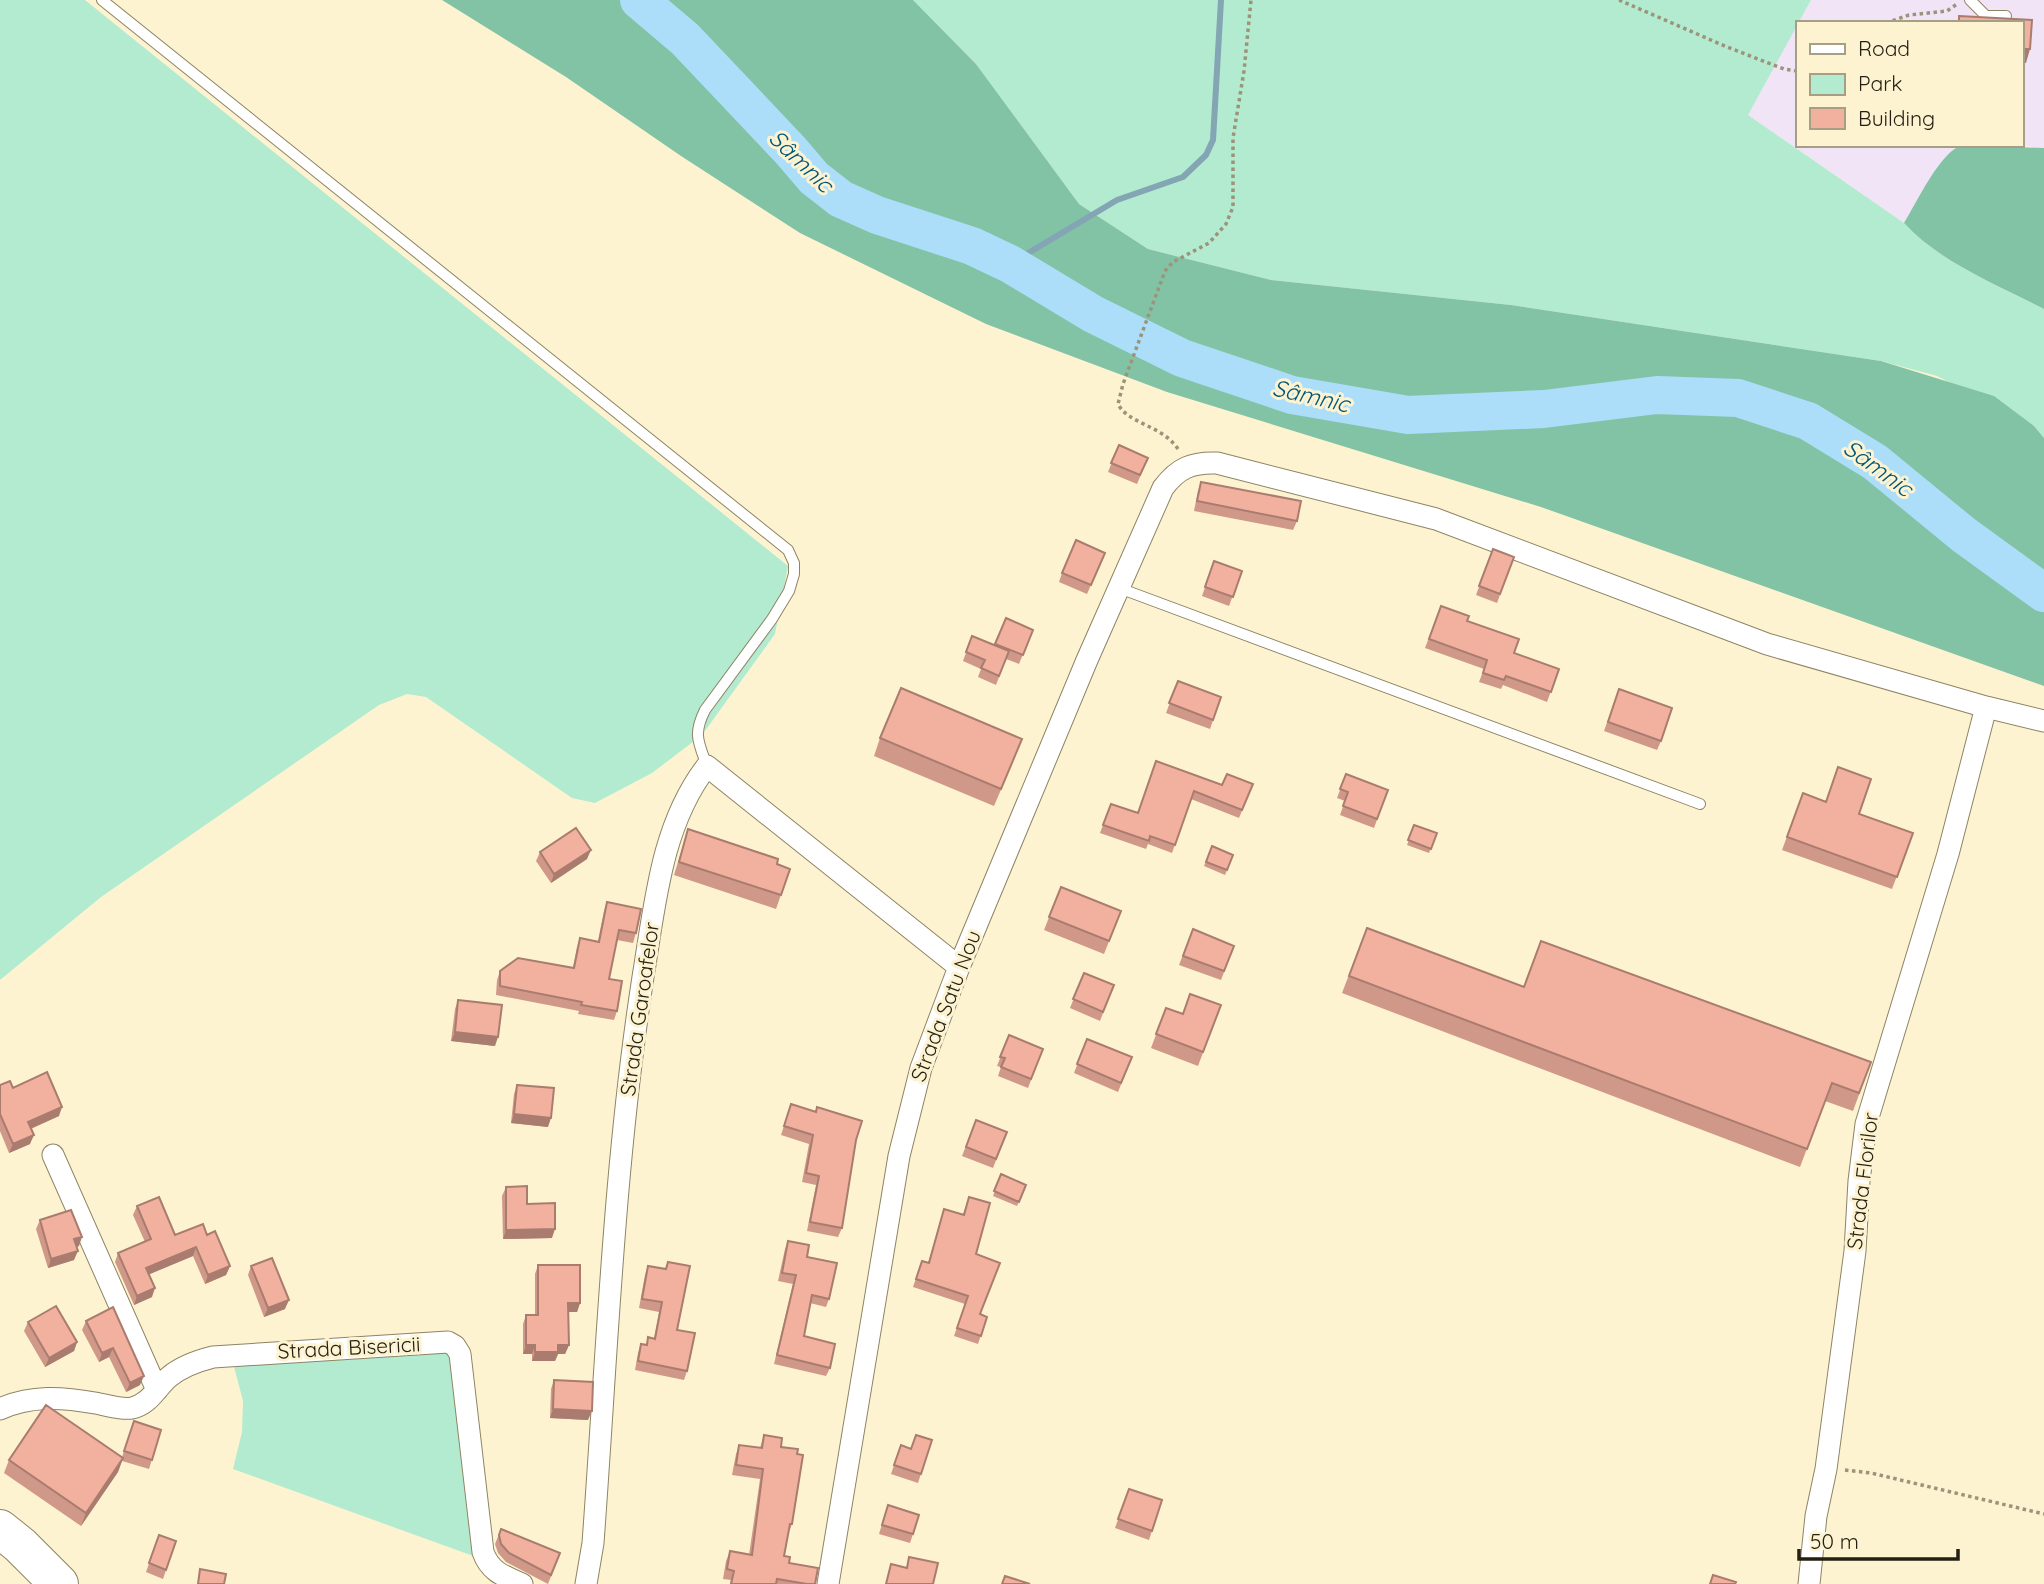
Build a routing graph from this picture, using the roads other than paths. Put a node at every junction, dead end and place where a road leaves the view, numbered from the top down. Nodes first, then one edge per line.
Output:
1 (102, 0) edge
2 (1970, 0) edge
3 (2006, 16) edge
4 (1119, 588) junction
5 (1986, 707) junction
6 (2044, 721) edge
7 (707, 766) junction
8 (1700, 804) dead end
9 (959, 967) junction
10 (53, 1155) dead end
11 (157, 1390) junction
12 (0, 1409) edge
13 (0, 1529) edge
14 (59, 1584) edge
15 (522, 1584) edge
16 (586, 1584) edge
17 (828, 1584) edge
18 (1810, 1584) edge

1 - 7 lane
2 - 3 lane
4 - 5 street, Strada Satu Nou
4 - 8 lane
4 - 9 street, Strada Satu Nou
5 - 6 street
5 - 18 street, Strada Florilor
7 - 9 street
7 - 16 street, Strada Garoafelor
9 - 17 street, Strada Satu Nou
10 - 11 street
11 - 12 street, Strada Bisericii
11 - 15 street, Strada Bisericii
13 - 14 highway

